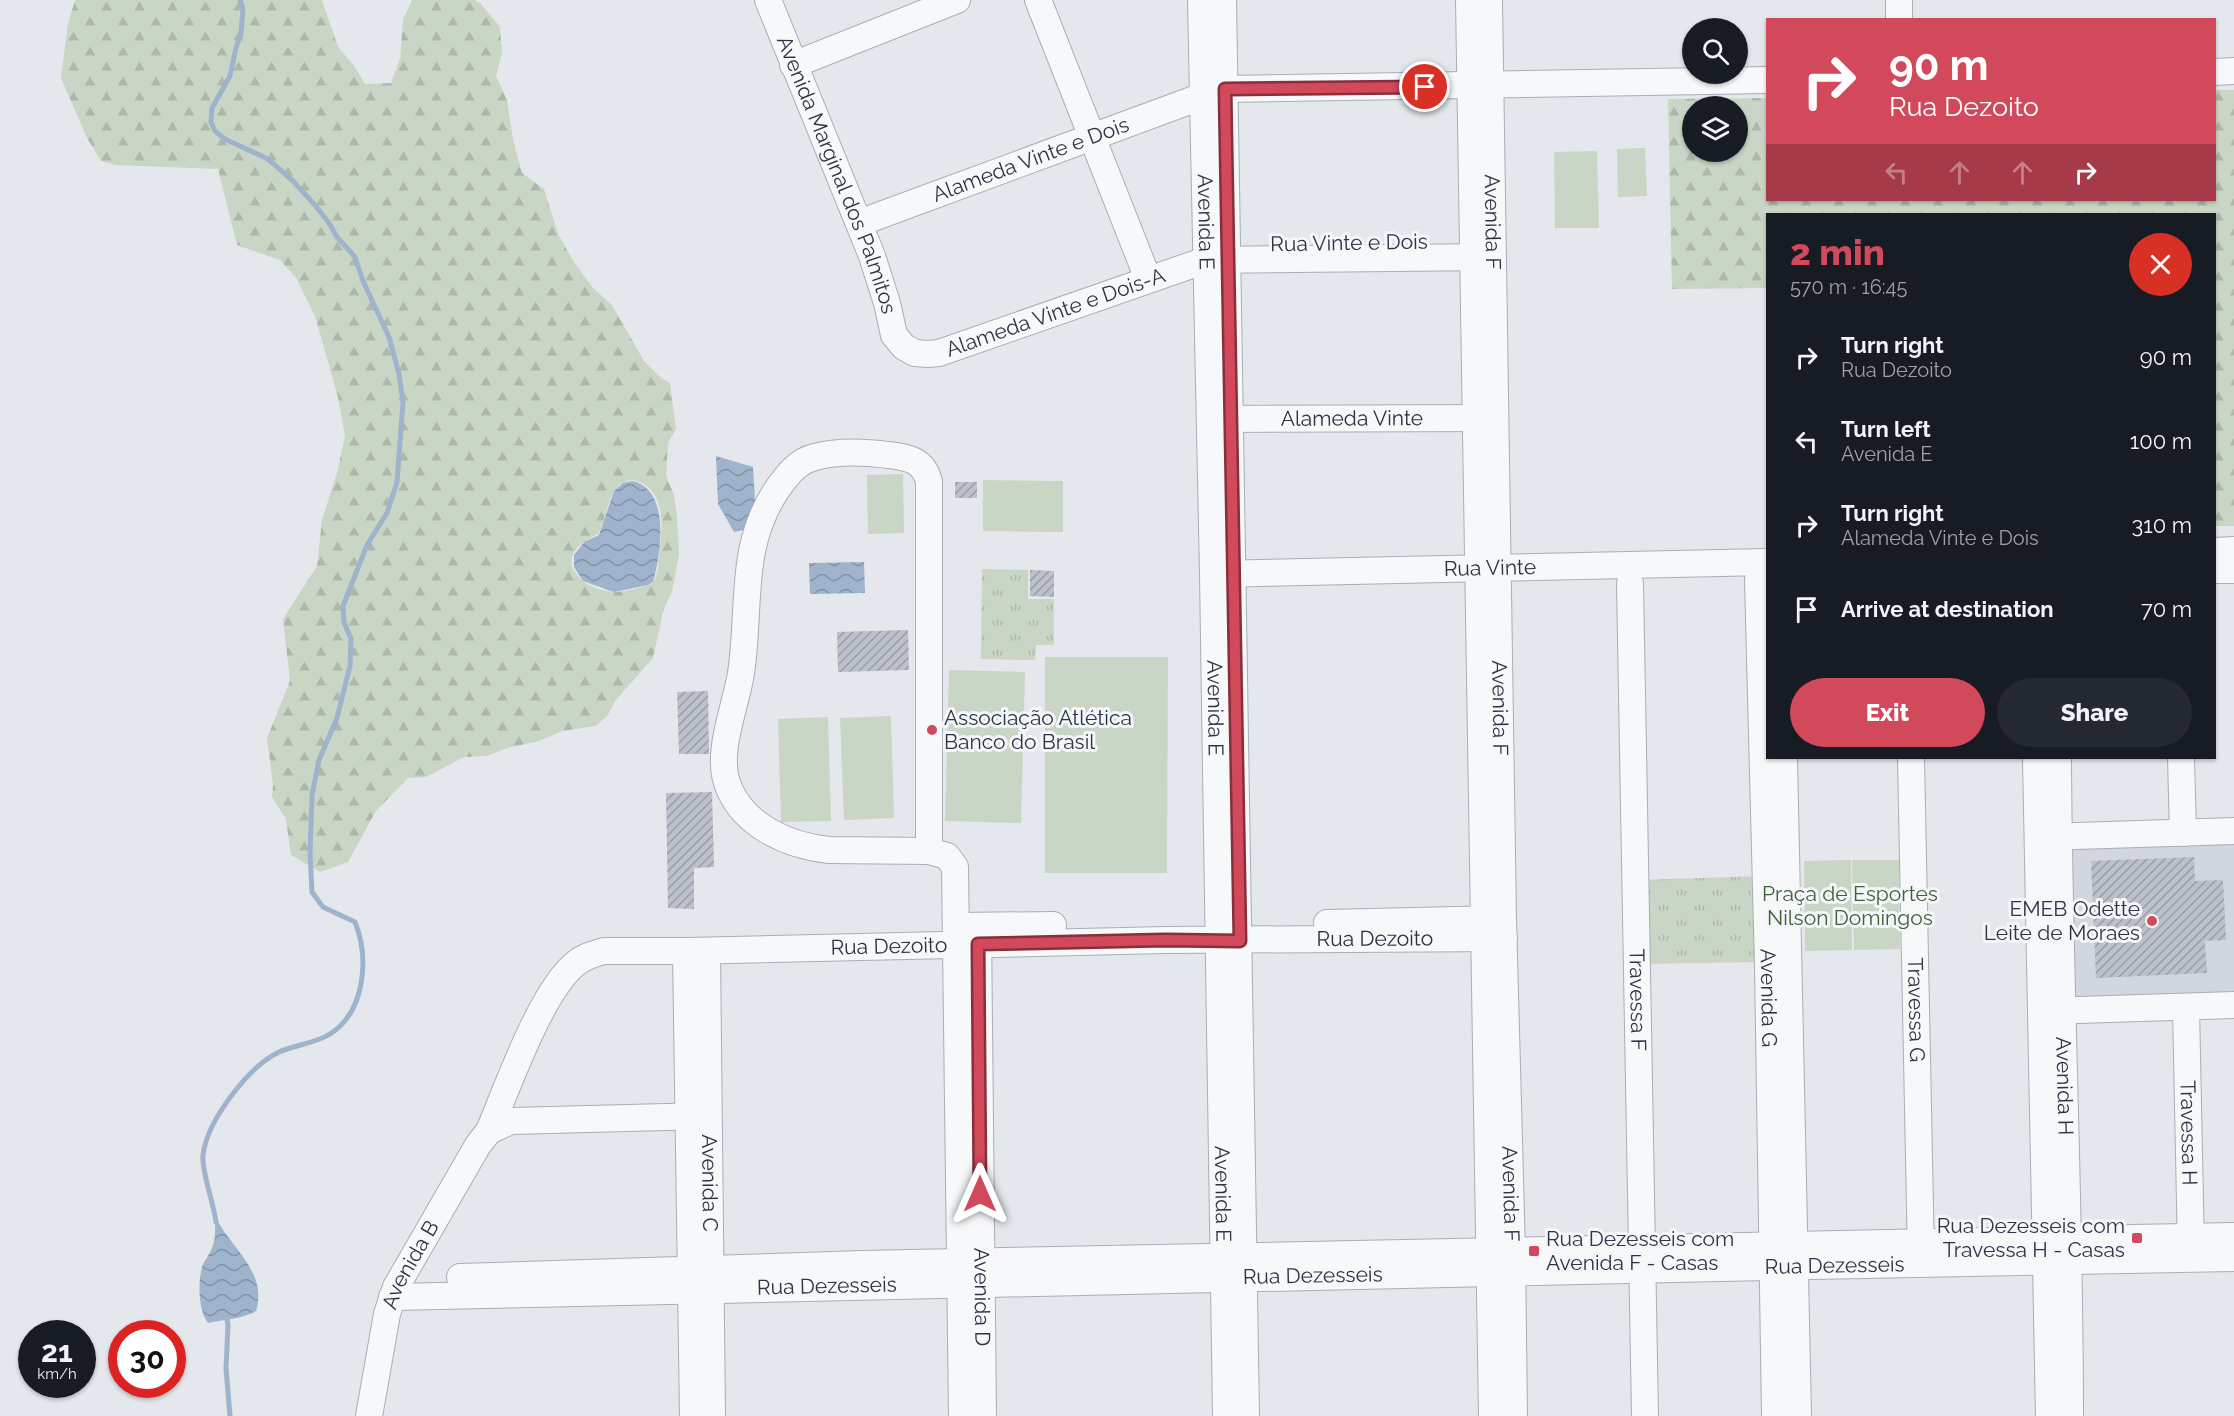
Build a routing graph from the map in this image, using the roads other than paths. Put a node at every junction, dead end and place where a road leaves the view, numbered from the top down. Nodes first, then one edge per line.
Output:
1 (768, 0) edge
2 (957, 0) edge
3 (1038, 0) edge
4 (1201, 0) edge
5 (1223, 0) edge
6 (1469, 0) edge
7 (1489, 0) edge
8 (1899, 0) edge
9 (1899, 18) edge
10 (793, 65) junction
11 (2234, 71) edge
12 (2216, 72) edge
13 (1766, 80) edge
14 (1480, 86) junction
15 (1214, 92) junction
16 (1093, 137) junction
17 (859, 223) junction
18 (1483, 249) junction
19 (1217, 253) junction
20 (1148, 279) junction
21 (904, 346) joint
22 (1485, 418) junction
23 (1220, 419) junction
24 (2234, 550) edge
25 (2216, 551) edge
26 (2216, 570) edge
27 (2234, 570) edge
28 (1764, 574) edge
29 (1488, 578) junction
30 (1223, 583) junction
31 (1630, 583) junction
32 (1766, 625) edge
33 (1771, 759) edge
34 (1785, 759) edge
35 (1911, 759) edge
36 (2036, 759) edge
37 (2058, 759) edge
38 (2181, 759) edge
39 (2234, 831) edge
40 (2183, 833) junction
41 (2048, 837) junction
42 (929, 851) junction
43 (1777, 904) junction
44 (965, 929) junction
45 (1493, 929) junction
46 (1229, 933) junction
47 (697, 951) junction
48 (2234, 1005) edge
49 (2186, 1007) junction
50 (2053, 1011) junction
51 (698, 1116) junction
52 (489, 1131) junction
53 (2234, 1236) edge
54 (2191, 1248) junction
55 (2058, 1250) junction
56 (1921, 1253) junction
57 (1783, 1256) junction
58 (2234, 1258) edge
59 (1642, 1259) junction
60 (1501, 1262) junction
61 (1233, 1267) junction
62 (970, 1272) junction
63 (701, 1279) junction
64 (396, 1288) junction
65 (1785, 1370) junction
66 (369, 1416) edge
67 (693, 1416) edge
68 (712, 1416) edge
69 (962, 1416) edge
70 (983, 1416) edge
71 (1226, 1416) edge
72 (1246, 1416) edge
73 (1492, 1416) edge
74 (1514, 1416) edge
75 (1645, 1416) edge
76 (1775, 1416) edge
77 (1798, 1416) edge
78 (2049, 1416) edge
79 (2070, 1416) edge

1 - 10 street, Avenida Marginal dos Palmitos
2 - 10 street
3 - 16 street
4 - 15 street, Avenida E
5 - 15 street, Avenida E
6 - 14 street, Avenida F
7 - 14 street, Avenida F
8 - 9 street
10 - 17 street, Avenida Marginal dos Palmitos
11 - 12 street
13 - 14 street, Alameda Vinte e Dois
14 - 15 street, Alameda Vinte e Dois
14 - 18 street, Avenida F
15 - 16 street, Alameda Vinte e Dois
15 - 19 street, Avenida E
16 - 17 street, Alameda Vinte e Dois
16 - 20 street
17 - 21 street, Avenida Marginal dos Palmitos
18 - 19 street, Rua Vinte e Dois
18 - 22 street, Avenida F
19 - 20 street, Alameda Vinte e Dois-A
19 - 23 street, Avenida E
20 - 21 street, Alameda Vinte e Dois-A
22 - 23 street, Alameda Vinte
22 - 29 street, Avenida F
23 - 30 street, Avenida E
24 - 25 street
26 - 27 street
28 - 29 street, Rua Vinte
28 - 31 street, Rua Vinte
28 - 32 street, Avenida G
29 - 30 street, Rua Vinte
29 - 31 street, Rua Vinte
29 - 45 street, Avenida F
29 - 45 street, Avenida F
30 - 46 street, Avenida E
30 - 46 street, Avenida E
31 - 59 street, Travessa F
33 - 43 street, Avenida G
34 - 43 street, Avenida G
35 - 56 street, Travessa G
36 - 41 street, Avenida H
37 - 41 street, Avenida H
38 - 40 street
39 - 40 street
40 - 41 street
41 - 50 street, Avenida H
42 - 42 street
42 - 44 street, Avenida D
43 - 57 street, Avenida G
44 - 46 street, Rua Dezoito
44 - 47 street, Rua Dezoito
44 - 62 street, Avenida D
45 - 46 street, Rua Dezoito
45 - 60 street, Avenida F
46 - 61 street, Avenida E
47 - 51 street, Avenida C
47 - 52 street, Rua Dezoito
48 - 49 street
49 - 50 street
49 - 54 street, Travessa H
50 - 55 street, Avenida H
51 - 52 street
51 - 63 street, Avenida C
52 - 64 street, Avenida B
53 - 54 street, Rua Dezesseis
54 - 55 street, Rua Dezesseis
54 - 58 street, Rua Dezesseis
55 - 56 street, Rua Dezesseis
55 - 78 street, Avenida H
55 - 79 street, Avenida H
56 - 57 street, Rua Dezesseis
57 - 59 street, Rua Dezesseis
57 - 65 street, Avenida G
59 - 60 street, Rua Dezesseis
59 - 75 street, Travessa F
60 - 61 street, Rua Dezesseis
60 - 73 street, Avenida F
60 - 74 street, Avenida F
61 - 62 street, Rua Dezesseis
61 - 71 street, Avenida E
61 - 72 street, Avenida E
62 - 63 street, Rua Dezesseis
62 - 69 street, Avenida D
62 - 70 street, Avenida D
63 - 64 street, Rua Dezesseis
63 - 67 street, Avenida C
63 - 68 street, Avenida C
64 - 66 street, Avenida B
65 - 76 street, Avenida G
65 - 77 street, Avenida G

